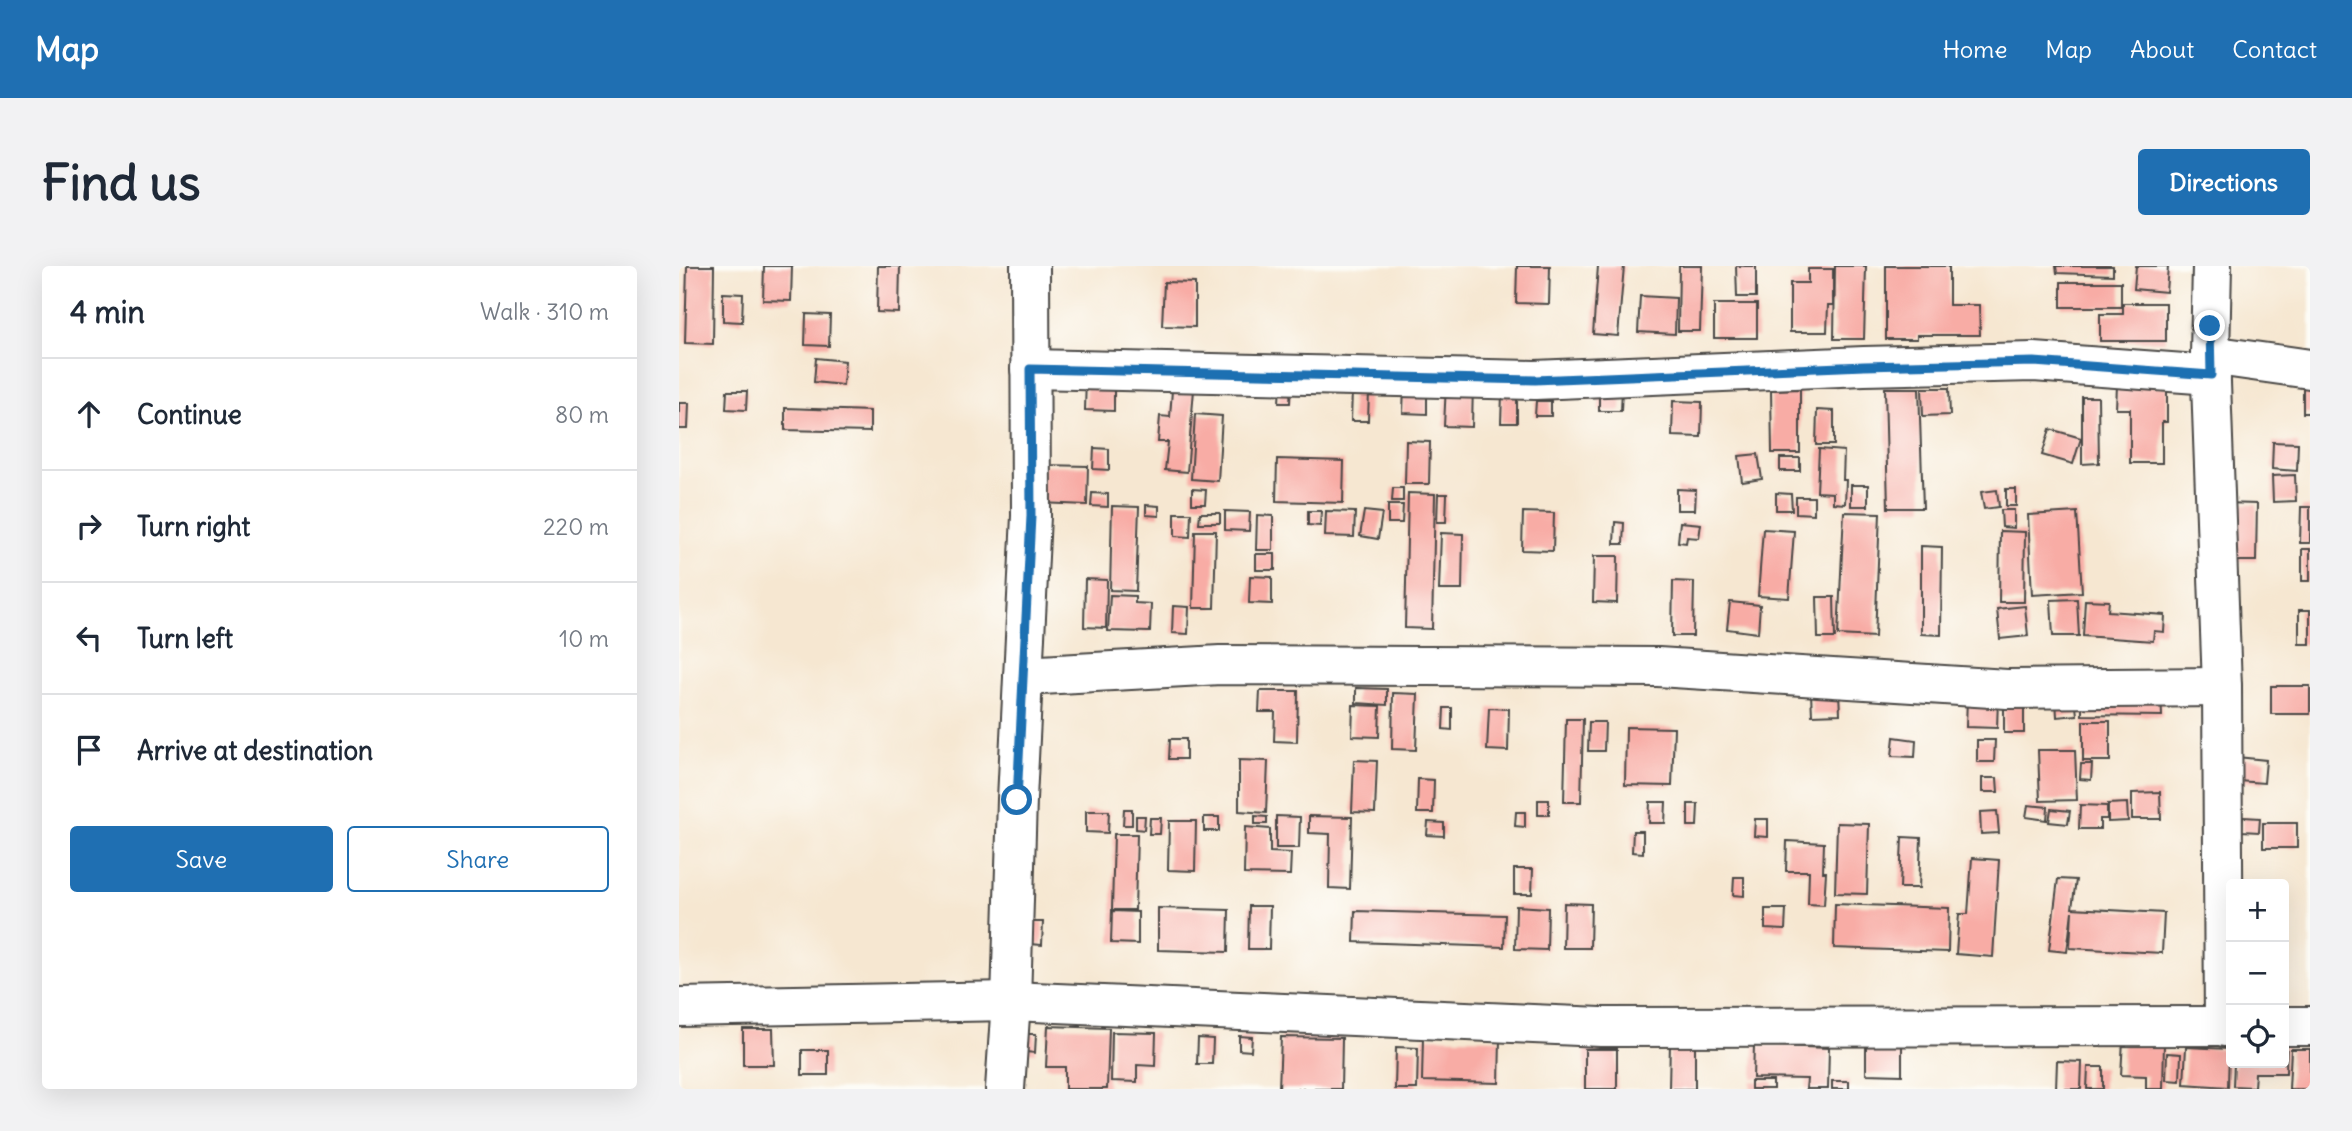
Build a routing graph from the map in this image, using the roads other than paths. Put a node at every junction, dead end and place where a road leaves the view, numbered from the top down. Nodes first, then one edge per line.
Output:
1 (1030, 266) edge
2 (2213, 266) edge
3 (2210, 365) junction
4 (1030, 369) junction
5 (2310, 369) edge
6 (1023, 677) junction
7 (2222, 687) junction
8 (1011, 1001) junction
9 (2228, 1005) edge
10 (679, 1007) edge
11 (2289, 1026) edge
12 (2310, 1026) edge
13 (2226, 1027) edge
14 (1005, 1089) edge

1 - 4 street
2 - 3 street
3 - 4 street
3 - 5 street
3 - 7 street
4 - 6 street
6 - 7 street
6 - 8 street
7 - 9 street
8 - 10 street
8 - 13 street
8 - 14 street
11 - 12 street

